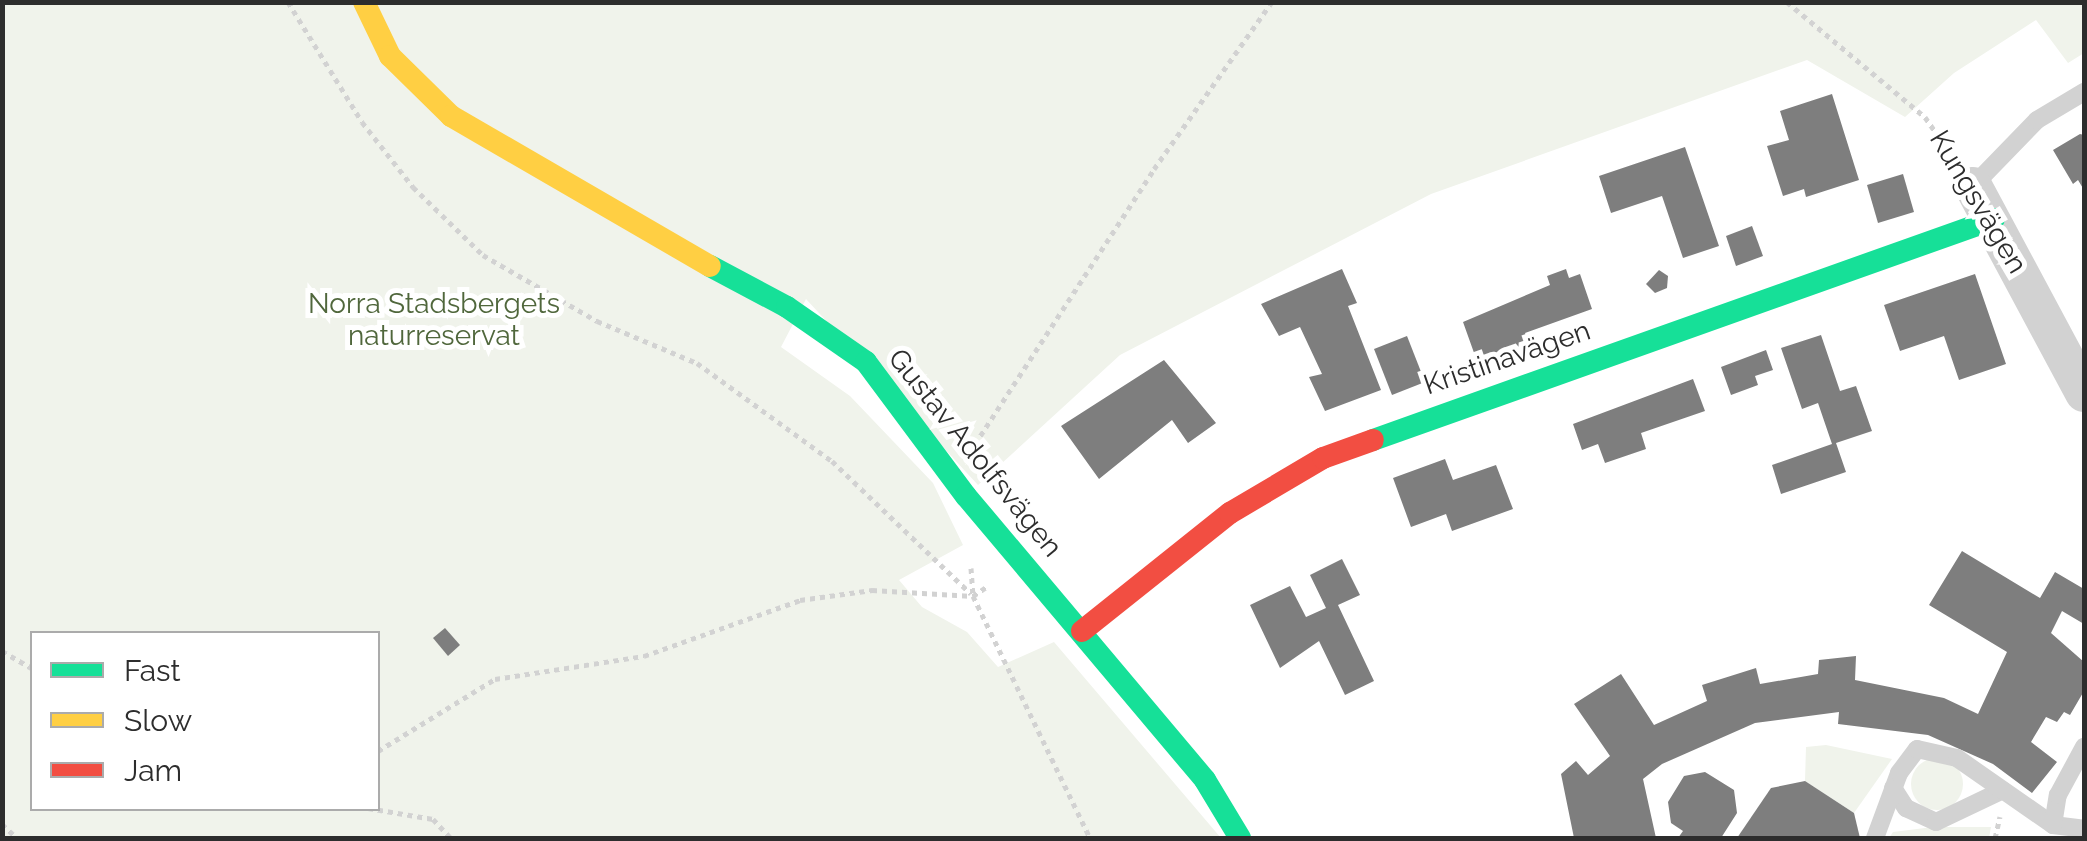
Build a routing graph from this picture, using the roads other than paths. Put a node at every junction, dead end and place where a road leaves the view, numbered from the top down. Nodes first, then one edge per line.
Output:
1 (364, 2) edge
2 (2084, 92) edge
3 (1973, 186) joint
4 (1994, 220) junction
5 (2084, 393) edge
6 (1082, 631) junction
7 (2084, 747) edge
8 (1893, 788) junction
9 (2003, 790) junction
10 (2053, 825) junction
11 (2084, 830) edge
12 (1240, 838) edge
13 (1875, 838) edge

1 - 6 street, Gustav Adolfsvägen
2 - 3 lane
3 - 4 street, Kungsvägen
4 - 5 street, Kungsvägen
4 - 6 street, Kristinavägen
6 - 12 street, Gustav Adolfsvägen
7 - 10 lane
8 - 9 lane
8 - 9 lane
8 - 13 lane
9 - 10 lane
10 - 11 lane

